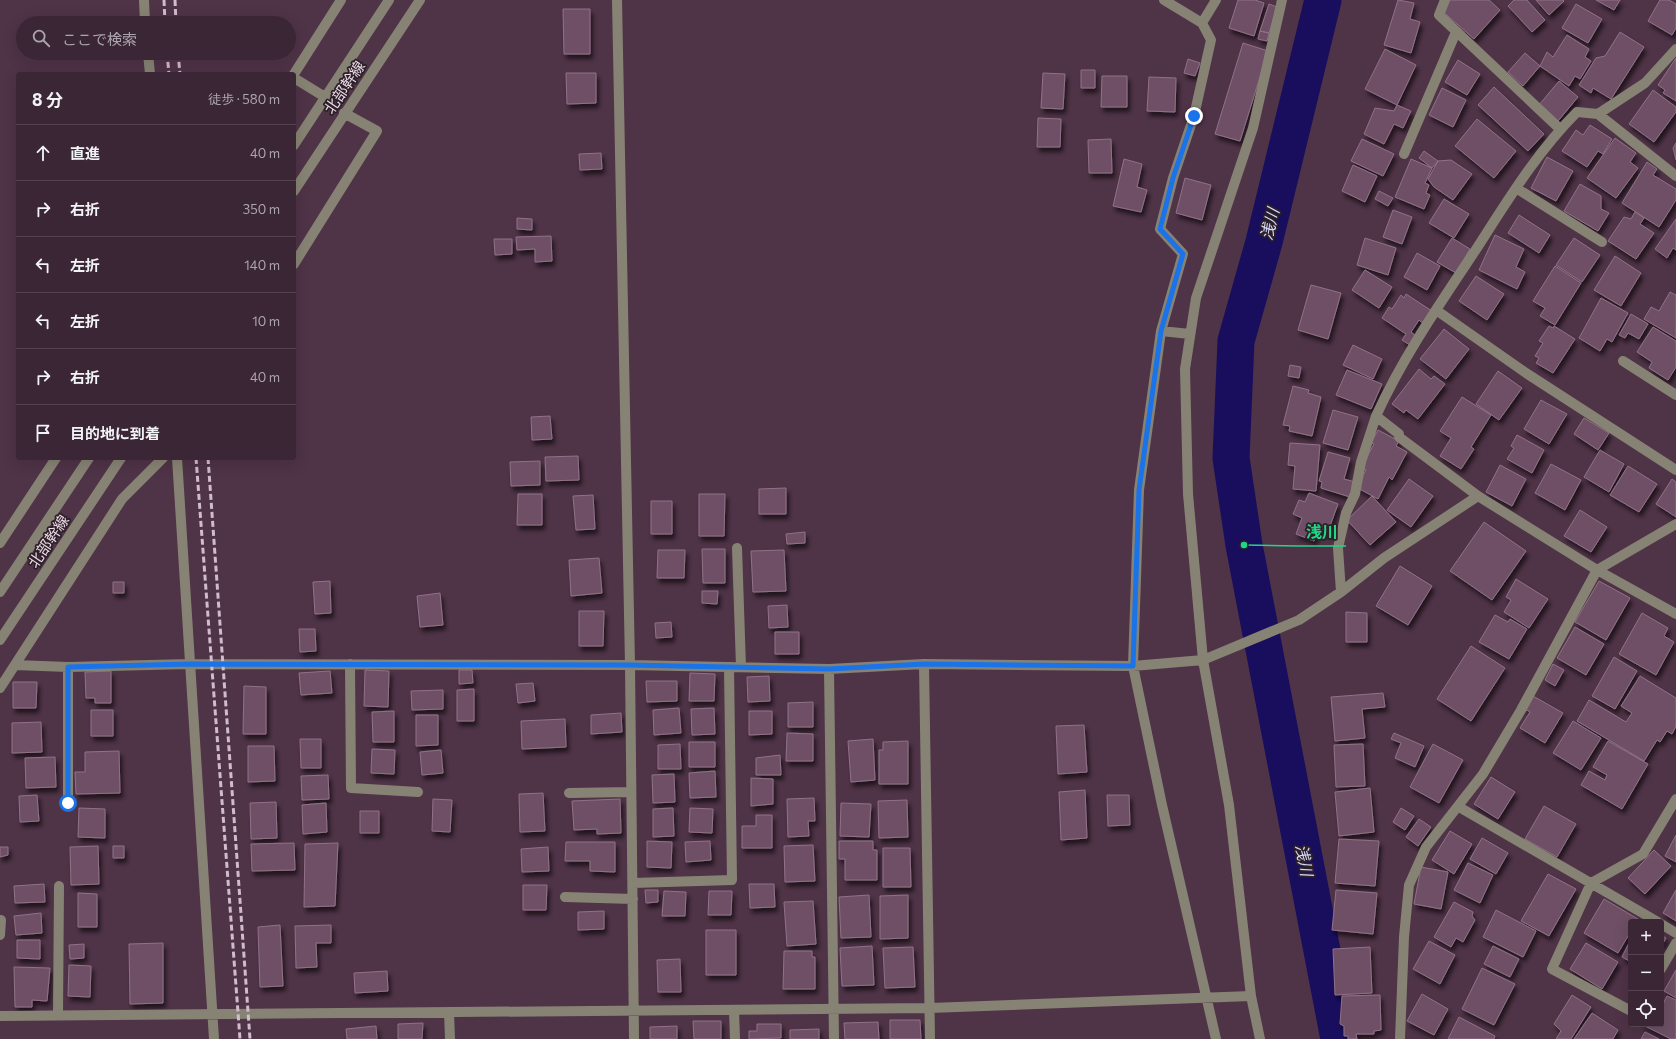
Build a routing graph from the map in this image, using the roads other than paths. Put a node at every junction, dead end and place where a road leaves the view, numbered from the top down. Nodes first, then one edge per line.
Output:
1 (144, 0) edge
2 (341, 0) edge
3 (389, 0) edge
4 (420, 0) edge
5 (616, 0) edge
6 (1164, 0) edge
7 (1216, 0) edge
8 (1282, 0) edge
9 (1445, 0) edge
10 (145, 16) edge
11 (1202, 23) junction
12 (1456, 32) junction
13 (1676, 49) edge
14 (149, 60) edge
15 (150, 72) edge
16 (295, 72) edge
17 (296, 79) edge
18 (326, 97) junction
19 (344, 113) junction
20 (1598, 114) junction
21 (1560, 129) junction
22 (296, 142) edge
23 (1404, 154) dead end
24 (1676, 176) edge
25 (296, 187) edge
26 (1516, 188) junction
27 (1602, 242) dead end
28 (296, 261) edge
29 (1436, 310) junction
30 (1161, 331) junction
31 (1190, 334) junction
32 (1623, 361) dead end
33 (1676, 395) edge
34 (1376, 416) junction
35 (55, 460) edge
36 (88, 460) edge
37 (120, 460) edge
38 (161, 460) edge
39 (177, 460) edge
40 (1676, 470) edge
41 (1478, 496) junction
42 (1676, 524) edge
43 (0, 543) edge
44 (738, 548) dead end
45 (1597, 570) junction
46 (0, 592) edge
47 (1341, 592) junction
48 (1676, 614) edge
49 (0, 640) edge
50 (1203, 660) junction
51 (190, 664) junction
52 (350, 664) junction
53 (924, 664) junction
54 (15, 665) junction
55 (630, 665) junction
56 (1133, 666) junction
57 (68, 667) junction
58 (729, 667) junction
59 (741, 667) junction
60 (829, 669) junction
61 (0, 688) edge
62 (418, 792) dead end
63 (631, 792) junction
64 (569, 793) dead end
65 (1676, 799) edge
66 (68, 803) dead end
67 (1459, 807) junction
68 (633, 882) junction
69 (1592, 883) junction
70 (59, 886) dead end
71 (564, 896) dead end
72 (633, 899) junction
73 (1653, 919) edge
74 (1, 920) edge
75 (1664, 926) edge
76 (1676, 933) edge
77 (0, 935) edge
78 (1676, 943) edge
79 (1664, 964) edge
80 (1251, 996) junction
81 (1206, 997) junction
82 (930, 1008) junction
83 (834, 1009) junction
84 (734, 1010) junction
85 (1628, 1010) edge
86 (449, 1012) junction
87 (634, 1012) junction
88 (212, 1014) junction
89 (58, 1015) junction
90 (0, 1016) edge
91 (214, 1039) edge
92 (450, 1039) edge
93 (634, 1039) edge
94 (735, 1039) edge
95 (834, 1039) edge
96 (930, 1039) edge
97 (1216, 1039) edge
98 (1260, 1039) edge
99 (1400, 1039) edge

1 - 10 street
2 - 16 street
3 - 18 street, 北部幹線
4 - 19 street, 北部幹線
5 - 55 street
6 - 11 street
7 - 11 street
8 - 31 street
9 - 12 street
11 - 30 street
12 - 21 street
12 - 23 street
13 - 20 street
14 - 15 street
17 - 18 street
18 - 22 street, 北部幹線
19 - 25 street, 北部幹線
19 - 28 street
20 - 21 street
20 - 24 street
21 - 26 street
26 - 27 street
26 - 29 street
29 - 34 street
29 - 40 street
30 - 31 street
30 - 56 street
31 - 50 street
32 - 33 street
34 - 41 street
34 - 47 street
35 - 43 street
36 - 46 street, 北部幹線
37 - 49 street, 北部幹線
38 - 54 street
39 - 51 street
41 - 45 street
41 - 47 street
42 - 45 street
44 - 59 street
45 - 48 street
45 - 67 street
47 - 50 street
50 - 56 street
50 - 80 street
51 - 52 street
51 - 57 street
51 - 88 street
52 - 55 street
52 - 62 street
53 - 56 street
53 - 60 street
53 - 82 street
54 - 57 street
54 - 61 street
55 - 58 street
55 - 63 street
56 - 81 street
57 - 66 street
58 - 59 street
58 - 68 street
59 - 60 street
60 - 83 street
63 - 64 street
63 - 68 street
65 - 69 street
67 - 69 street
67 - 99 street
68 - 72 street
69 - 73 street
69 - 85 street
70 - 89 street
71 - 72 street
72 - 87 street
74 - 77 street
75 - 76 street
78 - 79 street
80 - 81 street
80 - 98 street
81 - 82 street
81 - 97 street
82 - 83 street
82 - 96 street
83 - 84 street
83 - 95 street
84 - 87 street
84 - 94 street
86 - 87 street
86 - 88 street
86 - 92 street
87 - 93 street
88 - 89 street
88 - 91 street
89 - 90 street

